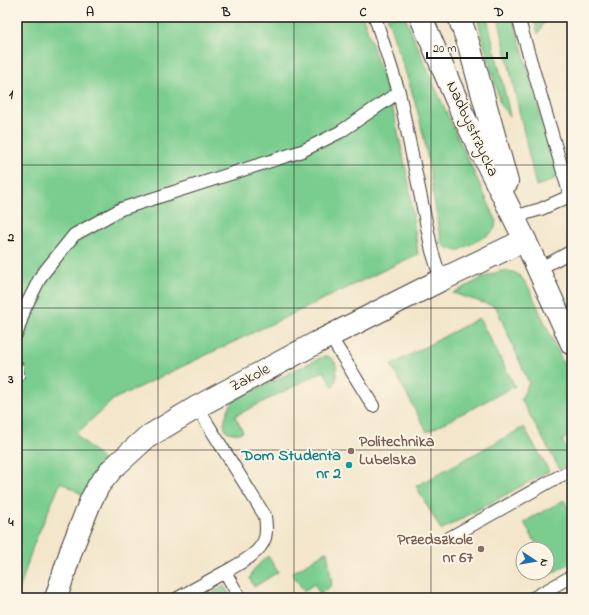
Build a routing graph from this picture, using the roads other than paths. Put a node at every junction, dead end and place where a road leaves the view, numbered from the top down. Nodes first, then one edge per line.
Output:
1 (376, 17) edge
2 (421, 17) edge
3 (459, 17) edge
4 (518, 17) edge
5 (399, 92) junction
6 (517, 216) junction
7 (525, 240) junction
8 (572, 251) edge
9 (539, 269) junction
10 (441, 280) junction
11 (569, 330) edge
12 (17, 333) edge
13 (330, 336) junction
14 (17, 366) edge
15 (17, 376) edge
16 (373, 406) dead end
17 (197, 407) junction
18 (572, 471) edge
19 (449, 538) dead end
20 (225, 572) junction
21 (572, 576) edge
22 (56, 598) edge
23 (178, 598) edge
24 (240, 598) edge
25 (533, 598) edge

1 - 5 lane
2 - 7 street, Nadbystrzycka
3 - 6 street, Nadbystrzycka
4 - 6 lane
5 - 10 lane
5 - 12 lane
6 - 7 street, Nadbystrzycka
7 - 9 street, Nadbystrzycka
7 - 10 street, Zakole
8 - 9 lane
9 - 11 street, Nadbystrzycka
10 - 13 street, Zakole
13 - 16 lane
13 - 17 street, Zakole
14 - 15 lane
17 - 20 lane
17 - 22 street, Zakole
18 - 19 lane
20 - 23 lane
20 - 24 lane
21 - 25 lane

